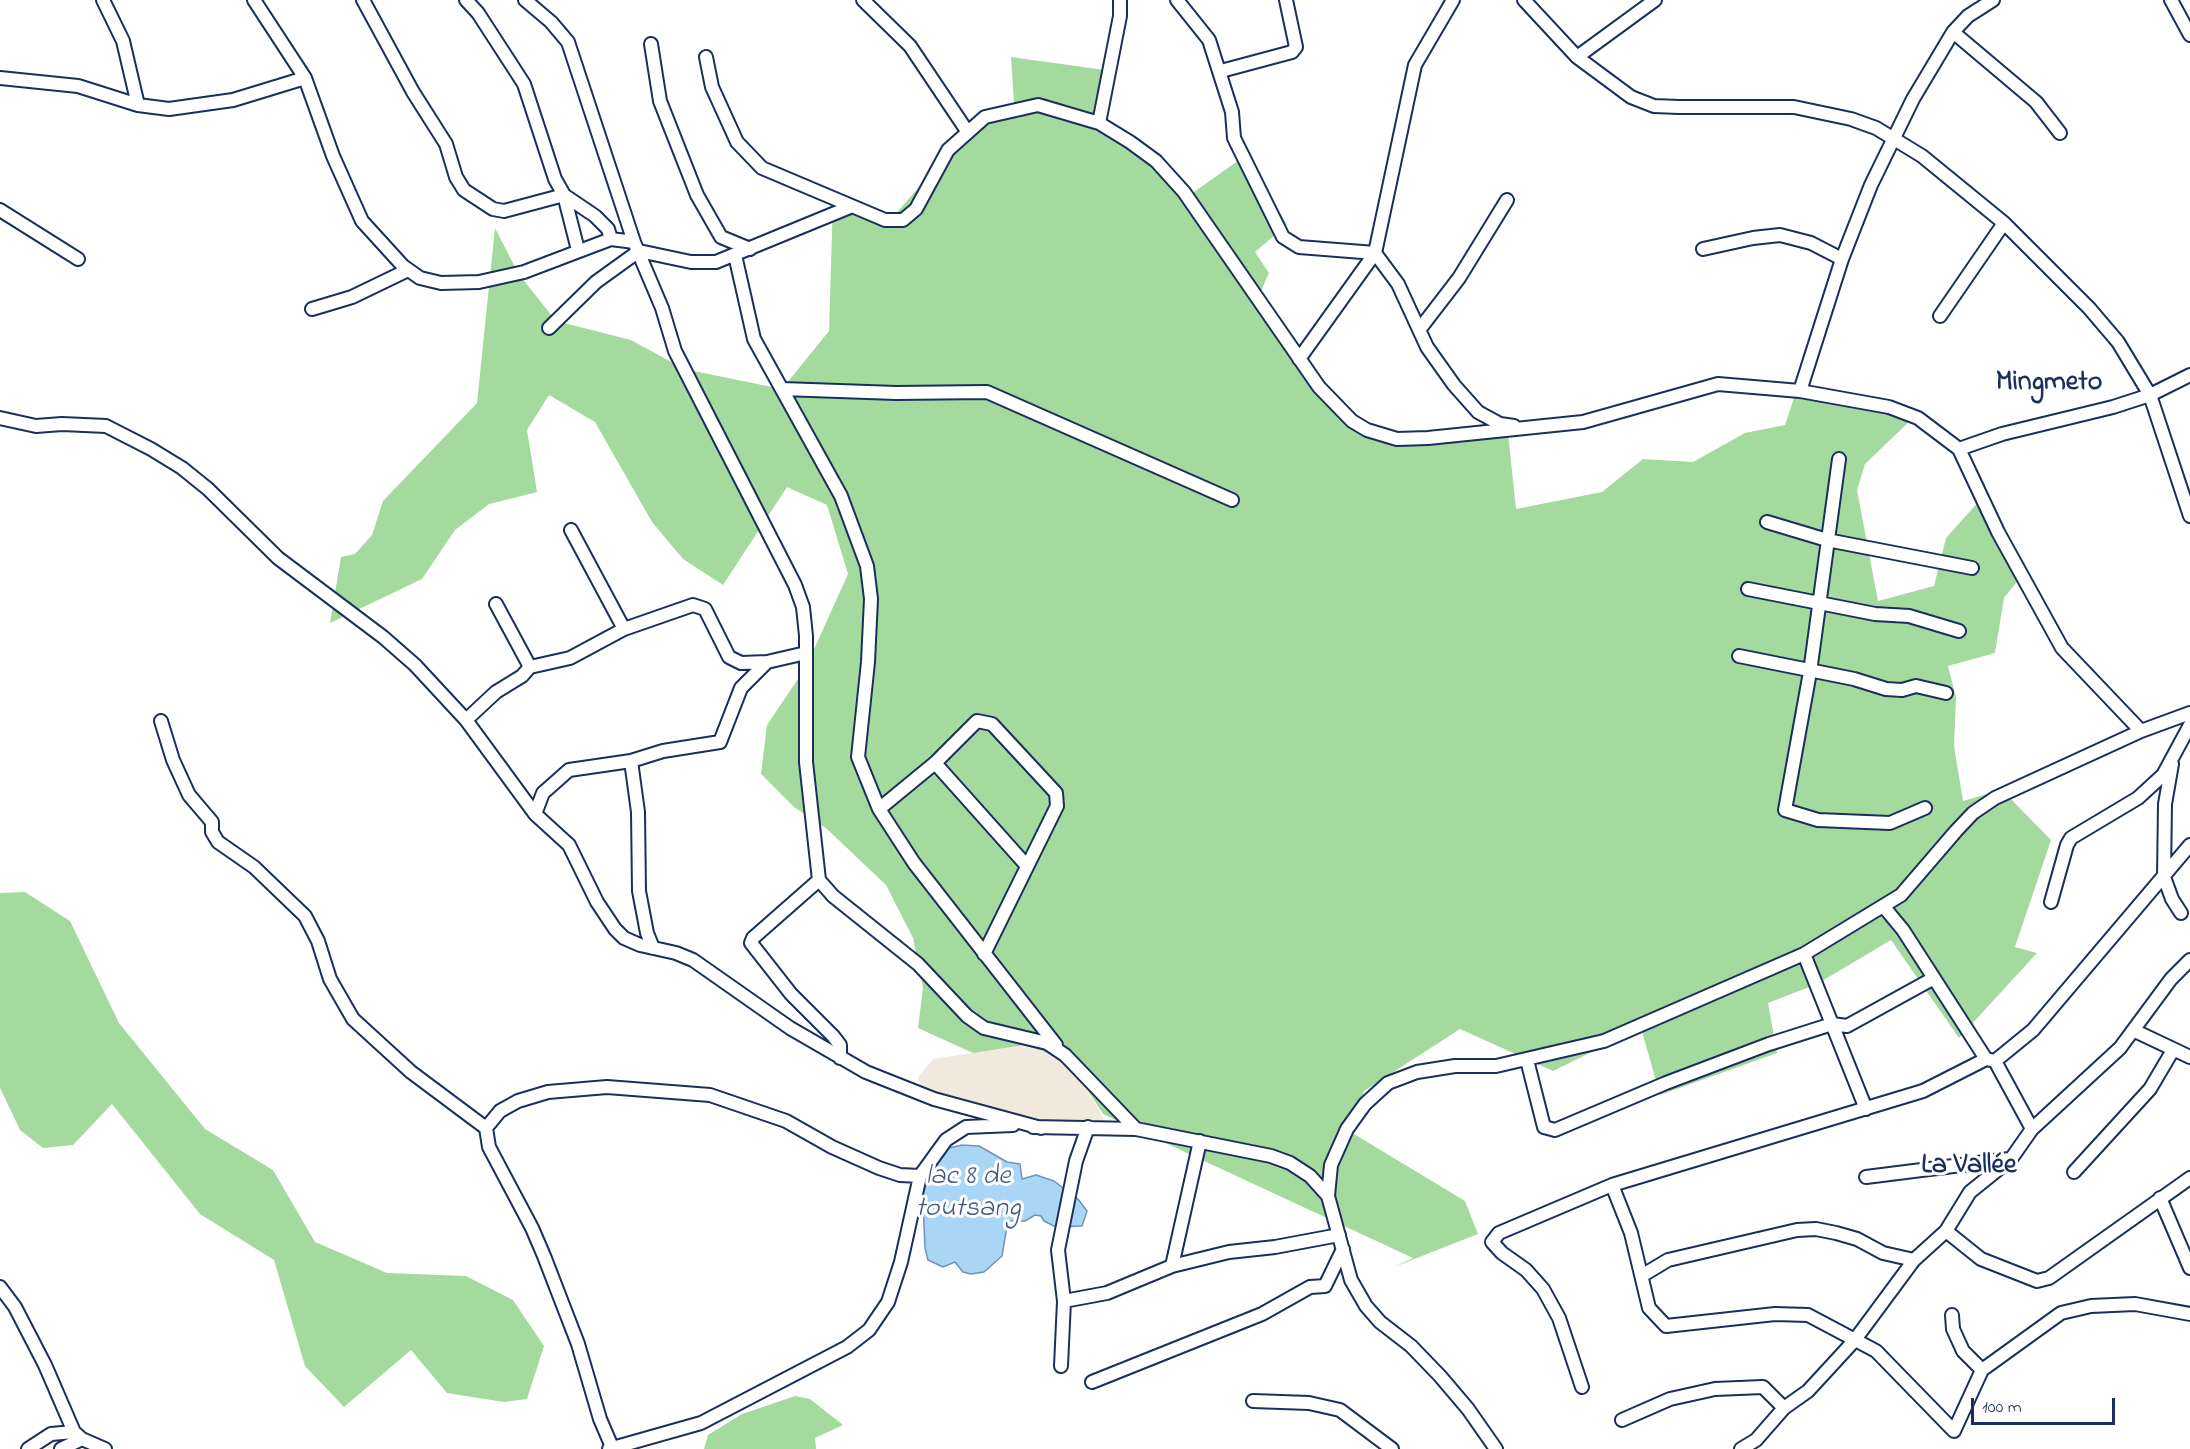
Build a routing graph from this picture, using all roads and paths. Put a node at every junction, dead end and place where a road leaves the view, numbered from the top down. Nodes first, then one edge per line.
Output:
1 (103, 0) edge
2 (254, 0) edge
3 (363, 0) edge
4 (466, 0) edge
5 (525, 0) edge
6 (863, 0) edge
7 (1120, 0) edge
8 (1177, 0) edge
9 (1286, 0) edge
10 (1453, 0) edge
11 (1524, 0) edge
12 (1655, 0) edge
13 (1993, 0) edge
14 (2171, 0) edge
15 (1953, 32) junction
16 (2190, 35) edge
17 (651, 44) dead end
18 (706, 57) dead end
19 (1577, 57) junction
20 (1221, 71) junction
21 (0, 78) edge
22 (305, 78) junction
23 (138, 105) junction
24 (1099, 123) junction
25 (968, 131) junction
26 (2060, 132) dead end
27 (1894, 138) junction
28 (564, 195) junction
29 (1507, 200) dead end
30 (850, 207) junction
31 (0, 210) edge
32 (2004, 223) junction
33 (611, 239) junction
34 (636, 246) junction
35 (750, 249) junction
36 (1703, 249) dead end
37 (578, 250) junction
38 (1375, 253) junction
39 (735, 255) junction
40 (1842, 259) junction
41 (78, 260) dead end
42 (408, 270) junction
43 (312, 309) dead end
44 (1940, 316) dead end
45 (549, 328) dead end
46 (1419, 330) junction
47 (1299, 359) junction
48 (2190, 375) edge
49 (782, 389) junction
50 (1800, 391) junction
51 (2150, 395) junction
52 (0, 418) edge
53 (1528, 427) junction
54 (1959, 449) junction
55 (1839, 459) dead end
56 (1232, 500) dead end
57 (2190, 516) edge
58 (1767, 522) dead end
59 (571, 530) dead end
60 (1827, 540) junction
61 (1972, 568) dead end
62 (1748, 589) dead end
63 (496, 604) dead end
64 (1820, 605) junction
65 (624, 629) junction
66 (1959, 632) dead end
67 (806, 653) junction
68 (1739, 656) dead end
69 (767, 662) junction
70 (530, 668) junction
71 (1810, 672) junction
72 (1946, 693) dead end
73 (2190, 713) edge
74 (466, 720) junction
75 (161, 721) dead end
76 (2190, 725) edge
77 (2141, 731) junction
78 (2174, 757) junction
79 (631, 761) junction
80 (935, 763) junction
81 (1925, 808) dead end
82 (879, 809) junction
83 (535, 814) junction
84 (2190, 845) edge
85 (1027, 866) junction
86 (2164, 877) junction
87 (819, 880) junction
88 (2051, 902) dead end
89 (1884, 907) junction
90 (2181, 913) dead end
91 (653, 948) junction
92 (984, 954) junction
93 (1804, 954) junction
94 (2190, 960) edge
95 (1934, 978) junction
96 (1832, 1024) junction
97 (2135, 1031) junction
98 (2173, 1050) junction
99 (1065, 1055) junction
100 (2190, 1057) edge
101 (840, 1058) junction
102 (1527, 1060) junction
103 (1991, 1060) junction
104 (1866, 1109) junction
105 (1088, 1127) junction
106 (486, 1128) junction
107 (1041, 1128) junction
108 (1136, 1129) junction
109 (2032, 1129) junction
110 (1200, 1141) junction
111 (2011, 1159) junction
112 (2074, 1172) dead end
113 (920, 1176) junction
114 (1866, 1177) dead end
115 (2190, 1178) edge
116 (1612, 1185) junction
117 (1328, 1196) junction
118 (2160, 1198) junction
119 (1946, 1231) junction
120 (1339, 1235) junction
121 (1343, 1249) junction
122 (1914, 1260) junction
123 (1172, 1266) junction
124 (2190, 1268) edge
125 (1643, 1275) junction
126 (0, 1287) edge
127 (1064, 1301) junction
128 (2190, 1314) edge
129 (1952, 1315) dead end
130 (1854, 1341) junction
131 (1061, 1366) dead end
132 (1982, 1370) junction
133 (1092, 1382) dead end
134 (1582, 1387) dead end
135 (1253, 1401) dead end
136 (1784, 1408) junction
137 (1622, 1420) dead end
138 (78, 1436) junction
139 (650, 1444) edge
140 (1755, 1445) edge
141 (610, 1448) edge
142 (28, 1449) edge
143 (61, 1449) edge
144 (105, 1449) edge
145 (1392, 1449) edge
146 (1496, 1449) edge
147 (1741, 1449) edge

1 - 23 street
2 - 22 street
3 - 28 street
4 - 28 street
5 - 34 street
6 - 25 street
7 - 24 street
8 - 20 street
9 - 20 street
10 - 38 street
11 - 19 street
12 - 19 street
13 - 15 street
14 - 16 street
15 - 26 street
15 - 27 street
17 - 35 street
18 - 30 street
19 - 27 street
20 - 38 street
21 - 23 street
22 - 23 street
22 - 42 street
24 - 25 street
24 - 47 street
25 - 30 street
27 - 32 street
27 - 40 street
28 - 33 street
28 - 37 street
29 - 46 street
30 - 35 street
31 - 41 street
32 - 44 street
32 - 51 street
33 - 34 street
33 - 37 street
34 - 39 street
34 - 45 street
34 - 67 street
35 - 39 street
36 - 40 street
37 - 42 street
38 - 46 street
38 - 47 street
39 - 49 street
40 - 50 street
42 - 43 street
46 - 53 street
47 - 53 street
48 - 51 street
49 - 56 street
49 - 82 street
50 - 53 street
50 - 54 street
51 - 54 street
51 - 57 street
52 - 74 street
54 - 77 street
55 - 60 street
58 - 60 street
59 - 65 street
60 - 61 street
60 - 64 street
62 - 64 street
63 - 70 street
64 - 66 street
64 - 71 street
65 - 69 street
65 - 70 street
67 - 69 street
67 - 87 street
68 - 71 street
69 - 79 street
70 - 74 street
71 - 72 street
71 - 81 street
73 - 77 street
74 - 83 street
75 - 106 street
76 - 78 street
77 - 89 street
78 - 86 street
78 - 88 street
79 - 83 street
79 - 91 street
80 - 82 street
80 - 85 street
80 - 85 street
82 - 92 street
83 - 91 street
84 - 86 street
85 - 92 street
86 - 90 street
86 - 103 street
87 - 99 street
87 - 101 street
89 - 93 street
89 - 95 street
91 - 101 street
92 - 99 street
93 - 96 street
93 - 102 street
94 - 97 street
95 - 96 street
95 - 103 street
96 - 102 street
96 - 104 street
97 - 98 street
97 - 109 street
98 - 100 street
98 - 112 street
99 - 108 street
101 - 107 street
102 - 117 street
103 - 104 street
103 - 109 street
104 - 116 street
105 - 107 street
105 - 108 street
105 - 127 street
106 - 113 street
106 - 141 street
107 - 113 street
108 - 110 street
109 - 111 street
110 - 117 street
110 - 123 street
111 - 114 street
111 - 119 street
113 - 139 street
115 - 118 street
116 - 125 street
116 - 134 street
117 - 120 street
118 - 119 street
118 - 124 street
119 - 122 street
120 - 121 street
120 - 123 street
121 - 133 street
121 - 146 street
122 - 125 street
122 - 130 street
123 - 127 street
125 - 130 street
126 - 138 street
127 - 131 street
128 - 132 street
129 - 132 street
130 - 132 street
130 - 136 street
135 - 145 street
136 - 137 street
136 - 140 street
138 - 142 street
138 - 143 street
138 - 144 street
139 - 141 street
140 - 147 street

